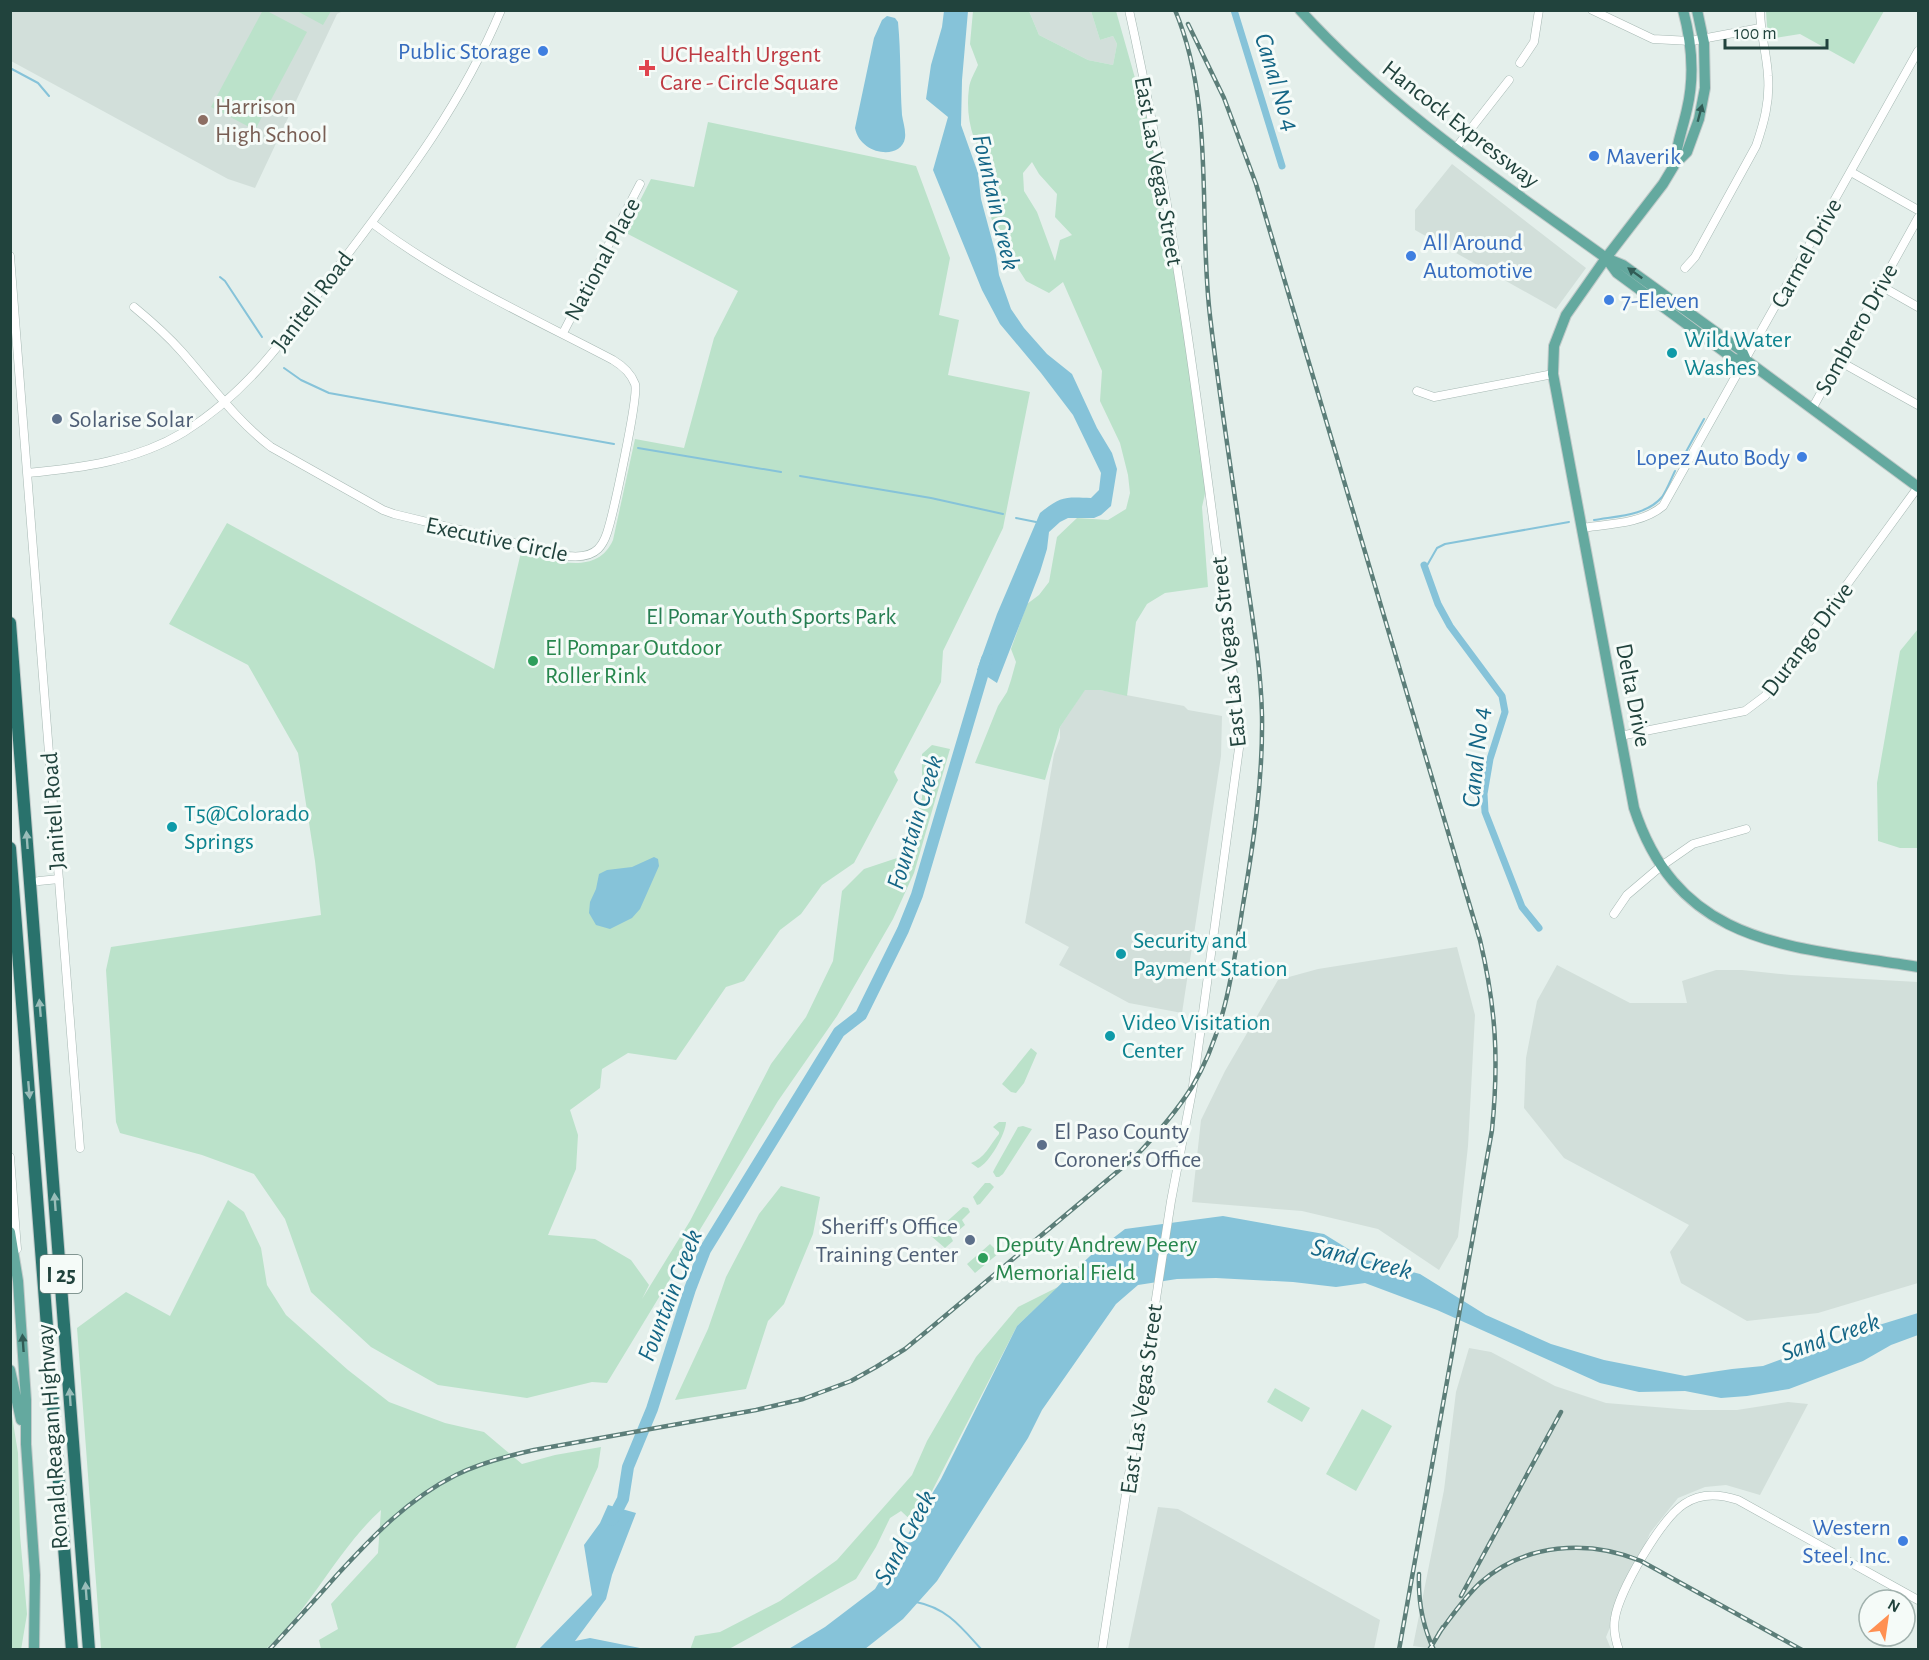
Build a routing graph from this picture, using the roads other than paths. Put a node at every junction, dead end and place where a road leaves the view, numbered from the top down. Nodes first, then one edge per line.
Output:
1 (501, 10) edge
2 (1129, 10) edge
3 (1300, 10) edge
4 (1539, 10) edge
5 (1592, 10) edge
6 (1683, 10) edge
7 (1697, 10) edge
8 (1760, 10) edge
9 (1760, 28) junction
10 (1703, 38) junction
11 (1691, 41) junction
12 (1918, 51) edge
13 (1520, 63) dead end
14 (1509, 80) dead end
15 (1455, 149) junction
16 (1675, 164) junction
17 (1851, 172) junction
18 (640, 184) dead end
19 (1918, 210) edge
20 (1918, 218) edge
21 (372, 223) junction
22 (10, 256) edge
23 (1606, 258) junction
24 (1685, 268) dead end
25 (1881, 286) junction
26 (134, 307) dead end
27 (1918, 307) edge
28 (563, 333) junction
29 (1746, 360) junction
30 (1839, 361) junction
31 (1553, 374) junction
32 (1417, 391) dead end
33 (225, 403) junction
34 (1918, 405) edge
35 (1812, 409) junction
36 (27, 473) junction
37 (1918, 487) edge
38 (1581, 528) junction
39 (10, 623) edge
40 (1620, 736) junction
41 (1746, 829) dead end
42 (10, 848) edge
43 (1660, 867) junction
44 (59, 879) junction
45 (39, 881) dead end
46 (1614, 914) dead end
47 (1918, 967) edge
48 (80, 1148) dead end
49 (10, 1157) edge
50 (10, 1232) edge
51 (18, 1281) junction
52 (10, 1370) edge
53 (26, 1443) junction
54 (1918, 1600) edge
55 (34, 1650) edge
56 (72, 1650) edge
57 (89, 1650) edge
58 (1102, 1650) edge
59 (1619, 1650) edge

1 - 21 street, Janitell Road
2 - 58 street, East Las Vegas Street
3 - 15 main road, Hancock Expressway
4 - 13 street
5 - 11 street
6 - 11 main road
7 - 10 main road, Delta Drive
8 - 9 street
9 - 10 street
9 - 24 street
10 - 11 street
16 -> 10 main road, Delta Drive
11 - 16 main road
12 - 17 street, Carmel Drive
14 - 15 street
15 - 23 main road, Hancock Expressway
16 - 23 main road, Delta Drive
17 - 19 street
17 - 29 street, Carmel Drive
18 - 28 street, National Place
20 - 25 street, Sombrero Drive
21 - 28 street, Executive Circle
21 - 33 street, Janitell Road
22 - 36 street, Janitell Road
23 - 29 main road, Hancock Expressway
23 - 31 main road, Delta Drive
25 - 27 street
25 - 30 street, Sombrero Drive
26 - 33 street, Executive Circle
28 - 33 street, Executive Circle
29 - 35 main road, Hancock Expressway
29 - 38 street, Carmel Drive
30 - 34 street
30 - 35 street, Sombrero Drive
31 - 32 street
31 - 38 main road, Delta Drive
33 - 36 street, Janitell Road
35 - 37 main road, Hancock Expressway
36 - 44 street, Janitell Road
37 - 40 street, Durango Drive
38 - 40 main road, Delta Drive
57 -> 39 highway, Ronald Reagan Highway / I 25
40 - 43 main road, Delta Drive
41 - 43 street
42 -> 56 highway, Ronald Reagan Highway / I 25
43 - 46 street
43 - 47 main road, Delta Drive
44 - 45 street
44 - 48 street, Janitell Road
49 - 51 street
50 - 51 main road
53 -> 51 main road
52 - 53 main road
53 - 55 main road
54 - 59 street

